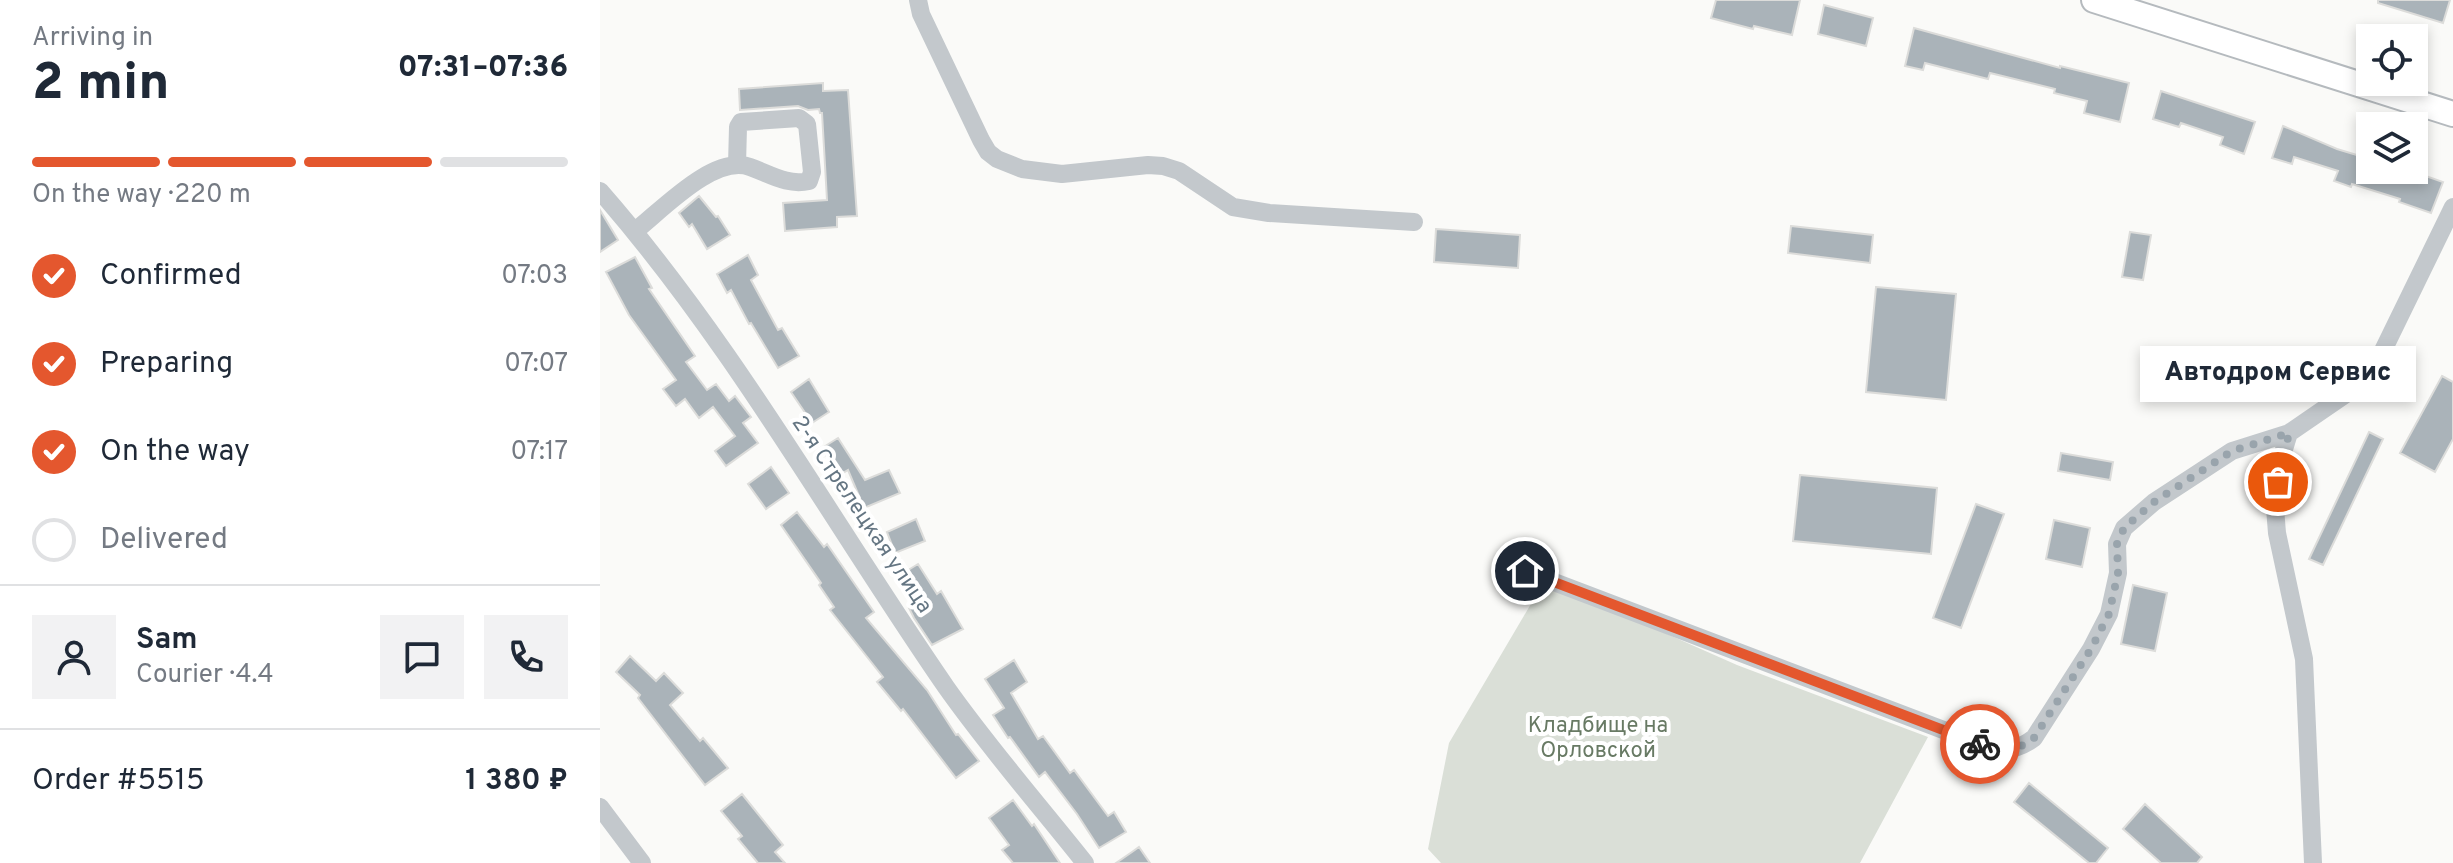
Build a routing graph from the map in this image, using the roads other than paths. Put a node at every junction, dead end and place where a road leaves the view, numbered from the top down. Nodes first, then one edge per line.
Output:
1 (918, 0) edge
2 (2094, 0) edge
3 (2453, 114) edge
4 (737, 165) junction
5 (600, 191) edge
6 (2453, 207) edge
7 (1414, 222) dead end
8 (635, 231) junction
9 (2289, 433) junction
10 (1525, 571) dead end
11 (600, 807) edge
12 (2311, 839) junction
13 (642, 863) edge
14 (1085, 863) edge
15 (2304, 863) edge
16 (2313, 863) edge

1 - 7 street
2 - 3 main road
4 - 4 street
4 - 8 street
5 - 8 street, 2-я Стрелецкая улица
6 - 9 street
8 - 14 street, 2-я Стрелецкая улица
9 - 10 street
9 - 12 street
11 - 13 street
12 - 15 street
12 - 16 street

